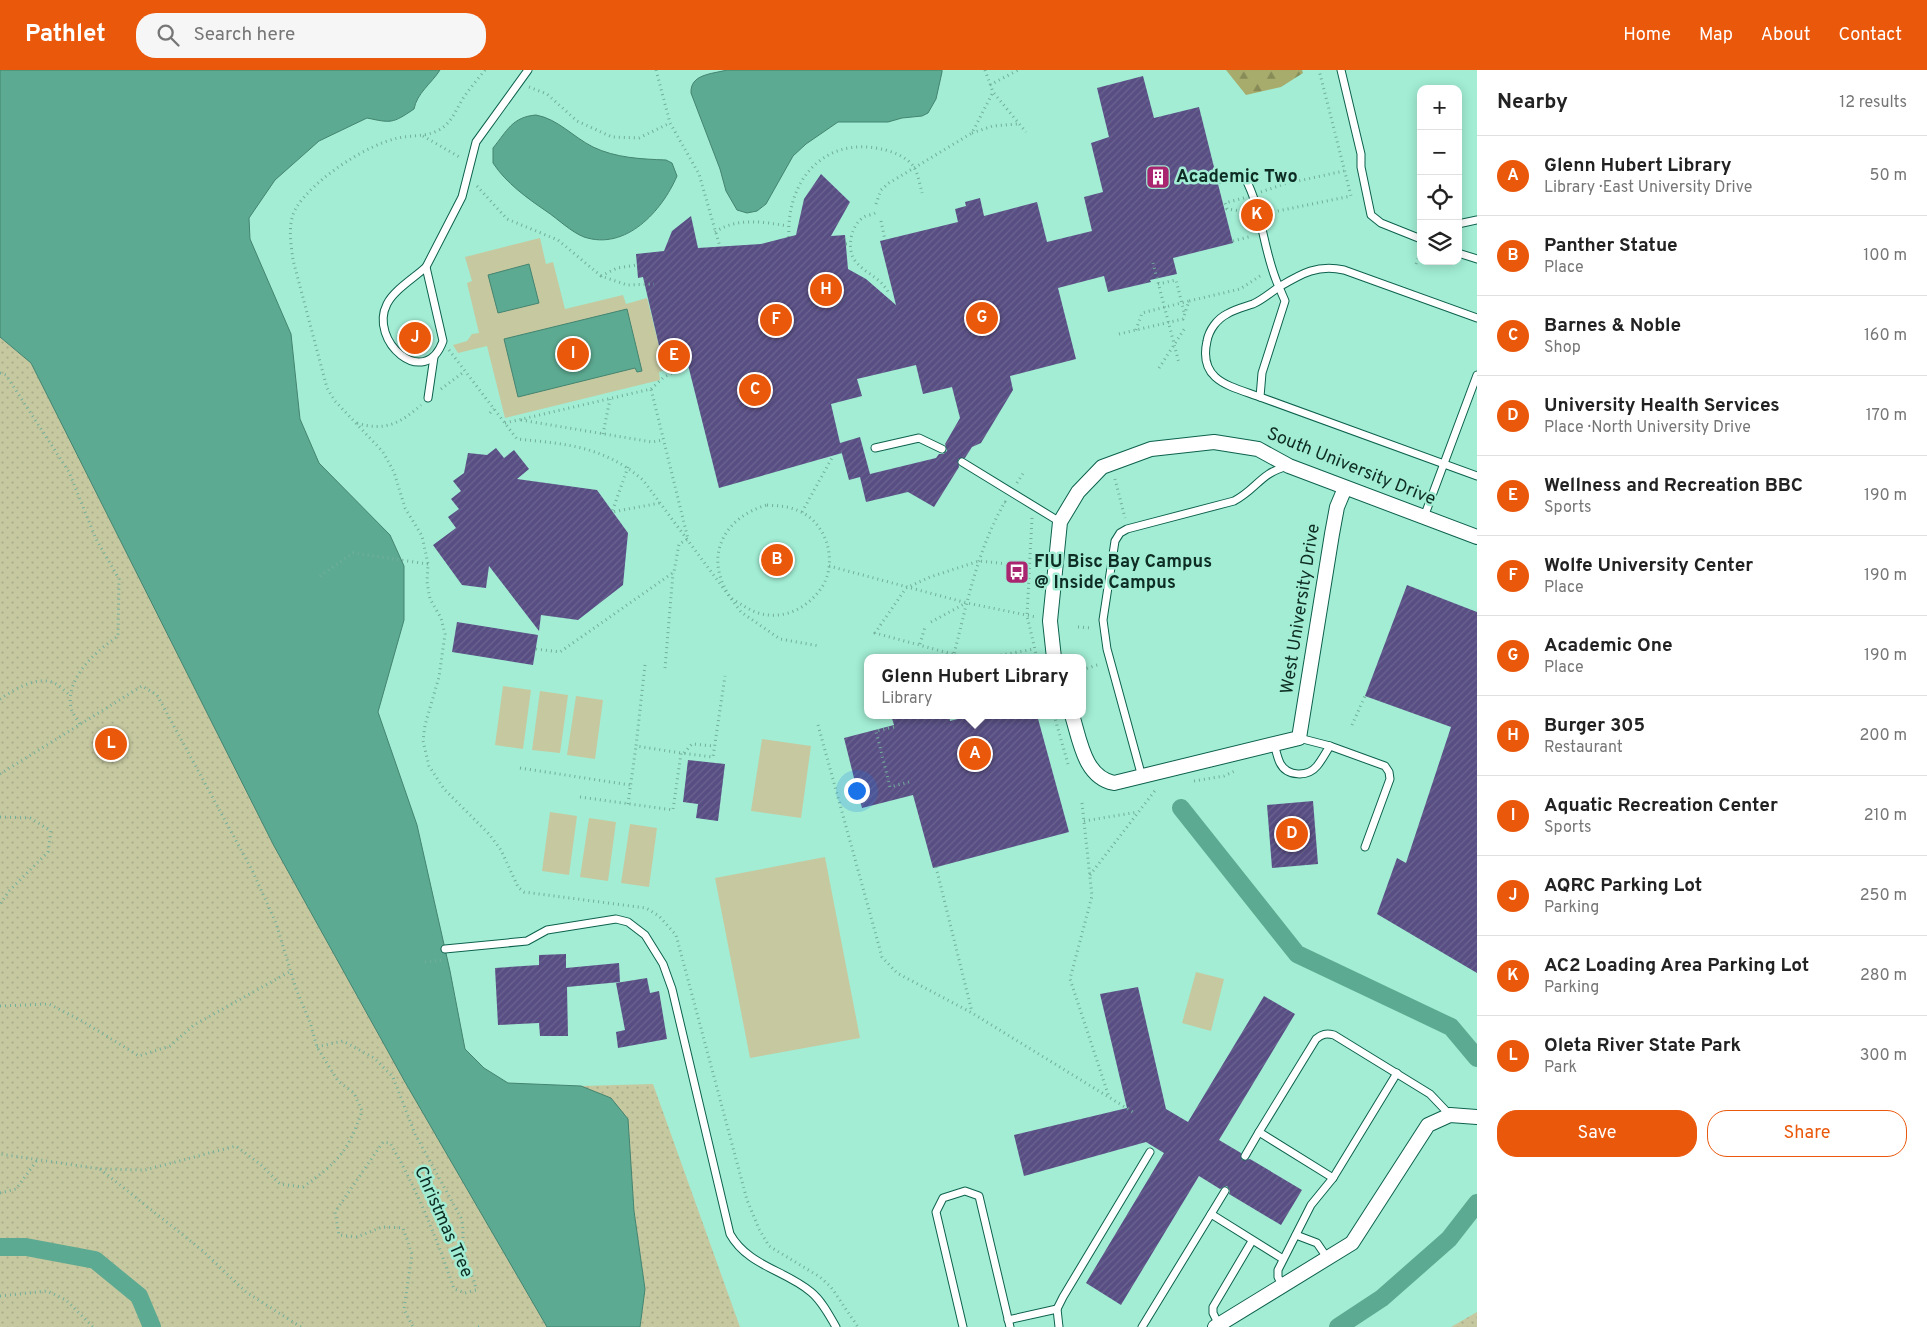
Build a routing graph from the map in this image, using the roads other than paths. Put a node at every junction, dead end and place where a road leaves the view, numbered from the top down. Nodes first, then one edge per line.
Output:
1 (528, 70) edge
2 (1342, 70) edge
3 (1219, 179) dead end
4 (1477, 220) edge
5 (1462, 223) edge
6 (1417, 237) edge
7 (1462, 253) edge
8 (1477, 259) edge
9 (426, 267) junction
10 (1279, 287) junction
11 (1477, 318) edge
12 (434, 357) junction
13 (1477, 375) edge
14 (1260, 397) junction
15 (428, 398) road end
16 (876, 448) dead end
17 (942, 449) dead end
18 (962, 462) dead end
19 (1445, 464) junction
20 (1289, 466) junction
21 (1477, 476) edge
22 (1345, 488) junction
23 (1424, 516) junction
24 (1060, 522) junction
25 (1477, 536) edge
26 (1054, 654) edge
27 (1073, 719) edge
28 (1299, 738) junction
29 (1274, 743) junction
30 (1330, 746) junction
31 (1142, 778) junction
32 (1365, 846) dead end
33 (445, 949) dead end
34 (1397, 1073) junction
35 (1450, 1115) junction
36 (1477, 1117) edge
37 (1259, 1132) junction
38 (1150, 1152) dead end
39 (1245, 1156) dead end
40 (1332, 1178) junction
41 (1224, 1192) dead end
42 (1211, 1214) junction
43 (1296, 1235) junction
44 (1252, 1241) junction
45 (1328, 1259) junction
46 (1283, 1260) junction
47 (1283, 1287) junction
48 (1058, 1309) junction
49 (1009, 1323) edge
50 (1217, 1326) edge
51 (836, 1327) edge
52 (963, 1327) edge
53 (1059, 1327) edge
54 (1142, 1327) edge

1 - 9 lane
2 - 6 lane
3 - 10 lane
4 - 5 lane
7 - 8 lane
9 - 12 lane
9 - 12 lane
10 - 11 lane
10 - 14 lane
10 - 14 lane
12 - 15 lane
13 - 19 lane
14 - 19 lane
16 - 17 lane
18 - 24 lane
19 - 21 lane
19 - 23 lane
20 - 22 street, South University Drive
20 - 24 street, South University Drive
20 - 31 lane
22 - 23 street, South University Drive
22 - 28 street, West University Drive
23 - 25 street, South University Drive
24 - 26 street
27 - 31 street
28 - 29 street
28 - 30 lane
29 - 30 lane
29 - 31 street
30 - 32 lane
33 - 51 lane
34 - 35 lane
34 - 37 lane
34 - 40 lane
35 - 36 street
35 - 45 street
37 - 39 lane
37 - 40 lane
38 - 48 lane
40 - 43 lane
41 - 42 lane
42 - 44 lane
42 - 54 lane
43 - 45 lane
43 - 46 lane
44 - 46 lane
44 - 50 lane
45 - 47 street
46 - 47 lane
47 - 50 street
48 - 49 lane
48 - 53 lane
49 - 52 lane

